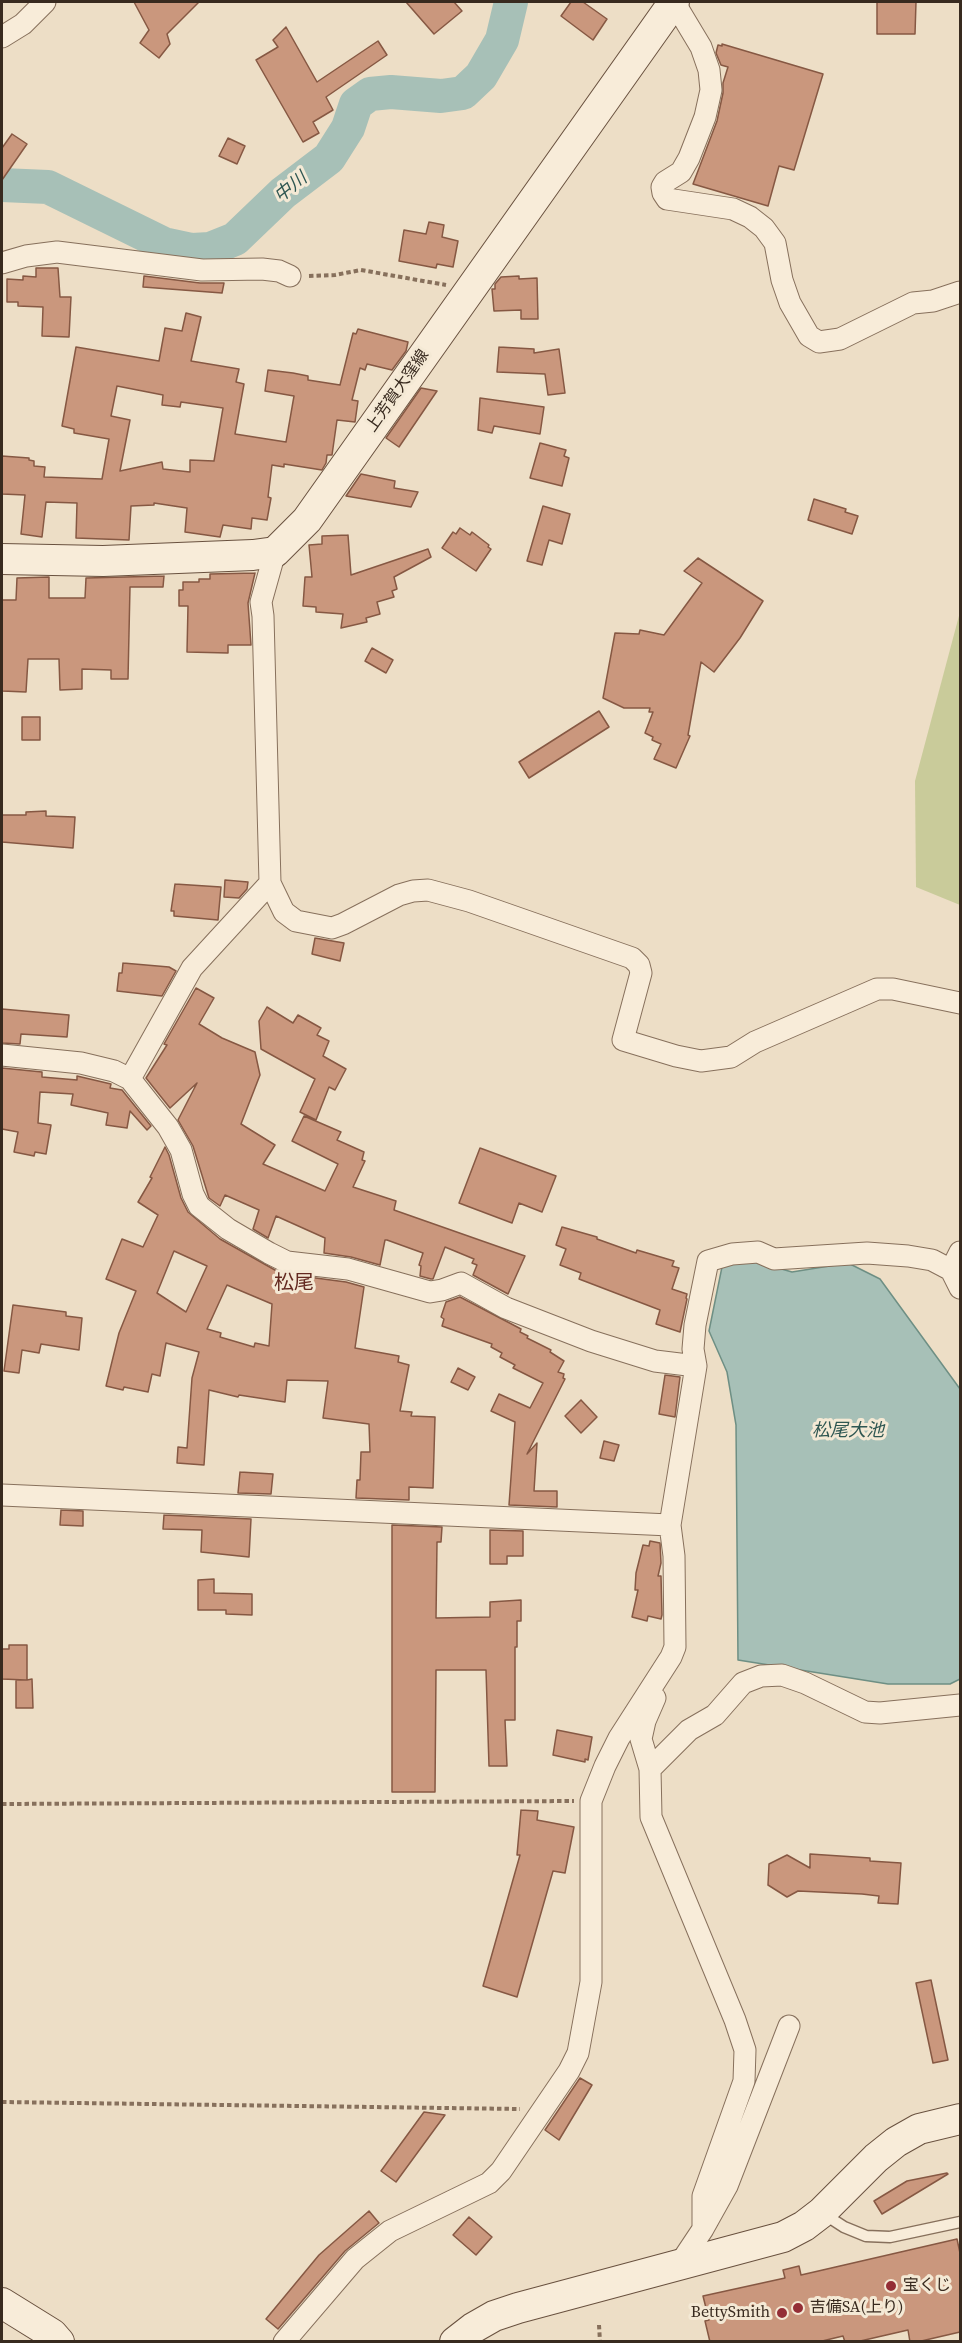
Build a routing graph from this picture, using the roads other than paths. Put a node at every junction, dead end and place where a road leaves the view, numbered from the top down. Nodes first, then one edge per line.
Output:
1 (45, 2) edge
2 (674, 2) edge
3 (2, 37) edge
4 (2, 263) edge
5 (290, 276) road end
6 (960, 292) edge
7 (275, 552) junction
8 (2, 559) edge
9 (270, 883) junction
10 (960, 1003) edge
11 (2, 1055) edge
12 (130, 1079) junction
13 (957, 1270) edge
14 (696, 1366) junction
15 (2, 1495) edge
16 (670, 1525) junction
17 (666, 1665) junction
18 (960, 1705) edge
19 (650, 1769) junction
20 (789, 2026) dead end
21 (960, 2119) edge
22 (821, 2213) junction
23 (960, 2222) edge
24 (703, 2229) junction
25 (679, 2265) junction
26 (2, 2303) edge
27 (58, 2342) edge
28 (284, 2342) edge
29 (455, 2342) edge

1 - 3 street
2 - 6 street
2 - 7 main road, 上芳賀大窪線
4 - 5 street
7 - 8 main road
7 - 9 street
9 - 10 street
9 - 12 street
11 - 12 street
12 - 14 street
13 - 14 street
14 - 16 street
15 - 16 street
16 - 17 street
17 - 19 street
17 - 28 street
18 - 19 street
19 - 24 street
20 - 24 street
21 - 22 main road
22 - 23 lane
22 - 25 main road
24 - 25 street
25 - 29 main road
26 - 27 main road

